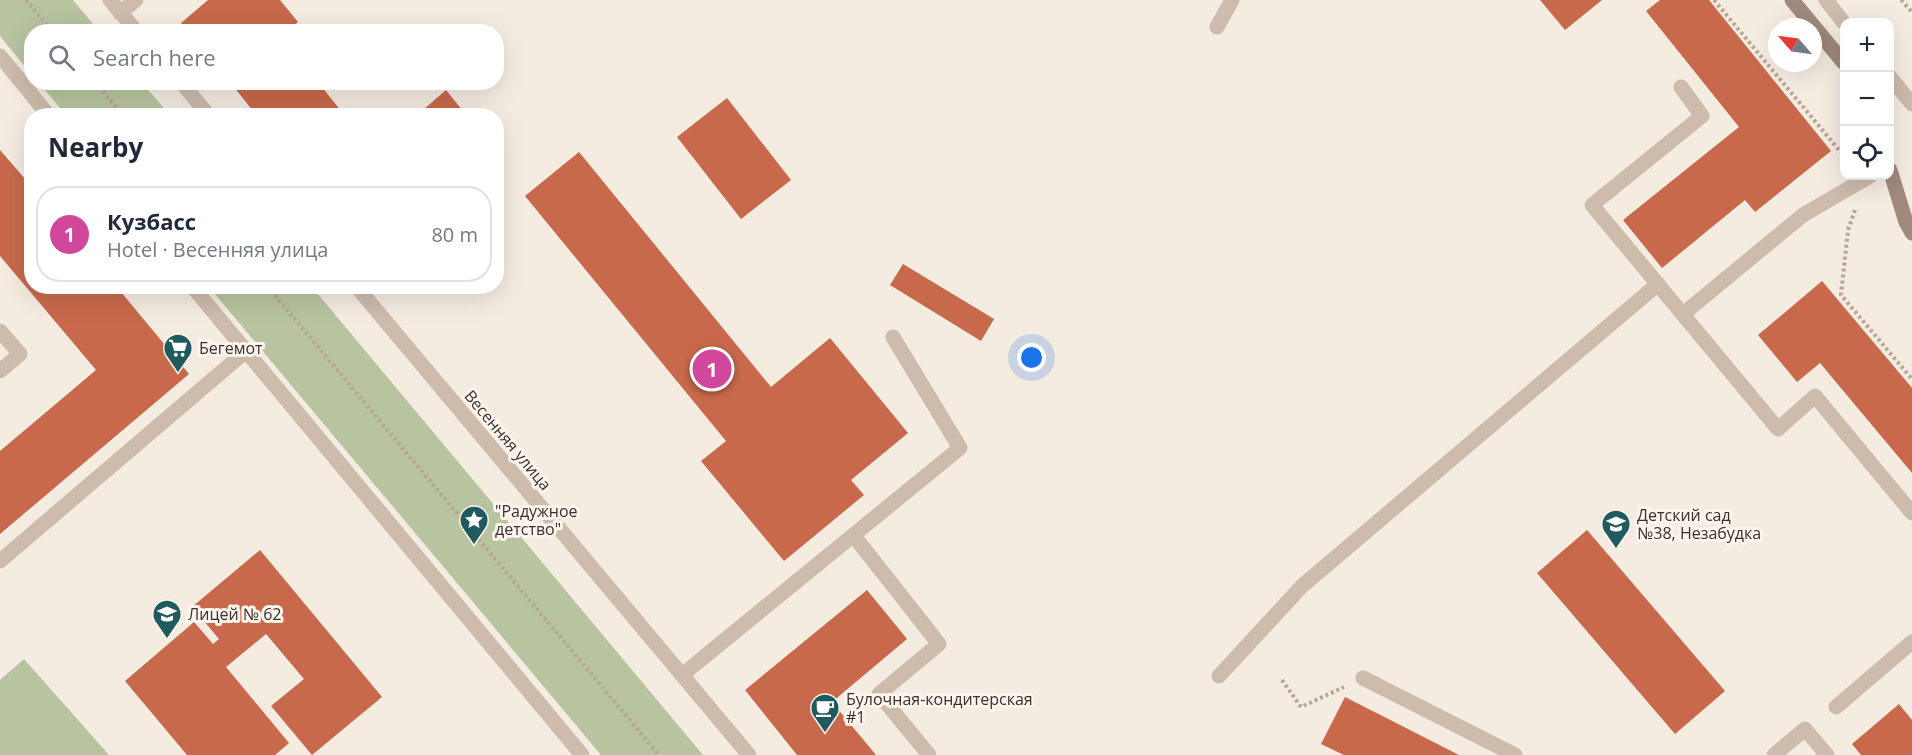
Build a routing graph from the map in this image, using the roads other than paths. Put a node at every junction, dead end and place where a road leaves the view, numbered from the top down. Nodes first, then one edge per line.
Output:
1 (110, 0) edge
2 (136, 0) edge
3 (1232, 0) edge
4 (1792, 0) edge
5 (1826, 0) edge
6 (120, 13) junction
7 (1841, 18) edge
8 (129, 24) edge
9 (1217, 27) dead end
10 (0, 56) edge
11 (1840, 57) edge
12 (1894, 82) edge
13 (24, 85) edge
14 (1681, 87) dead end
15 (28, 90) edge
16 (188, 90) edge
17 (1912, 104) edge
18 (42, 108) edge
19 (202, 108) edge
20 (1862, 180) edge
21 (1893, 180) edge
22 (1912, 233) edge
23 (1658, 284) junction
24 (199, 294) edge
25 (363, 294) edge
26 (1683, 314) junction
27 (0, 331) edge
28 (893, 338) dead end
29 (246, 351) junction
30 (0, 371) edge
31 (1912, 513) edge
32 (854, 536) junction
33 (0, 561) edge
34 (1912, 642) edge
35 (682, 675) junction
36 (1219, 676) dead end
37 (1363, 678) road end
38 (1836, 707) dead end
39 (582, 755) edge
40 (748, 755) edge
41 (929, 755) edge
42 (1515, 755) edge
43 (1774, 755) edge
44 (1827, 755) edge

1 - 6 street
2 - 6 street
3 - 9 street
4 - 11 street
5 - 7 street
6 - 8 street
10 - 13 street
12 - 17 street
14 - 23 street
15 - 18 street
16 - 19 street
20 - 26 street
21 - 22 street
23 - 26 street
23 - 36 street
24 - 29 street
25 - 35 street, Весенняя улица
26 - 31 street
27 - 30 street
28 - 32 street
29 - 33 street
29 - 39 street
32 - 35 street
32 - 41 street
34 - 38 street
35 - 40 street, Весенняя улица
37 - 42 street
43 - 44 street

